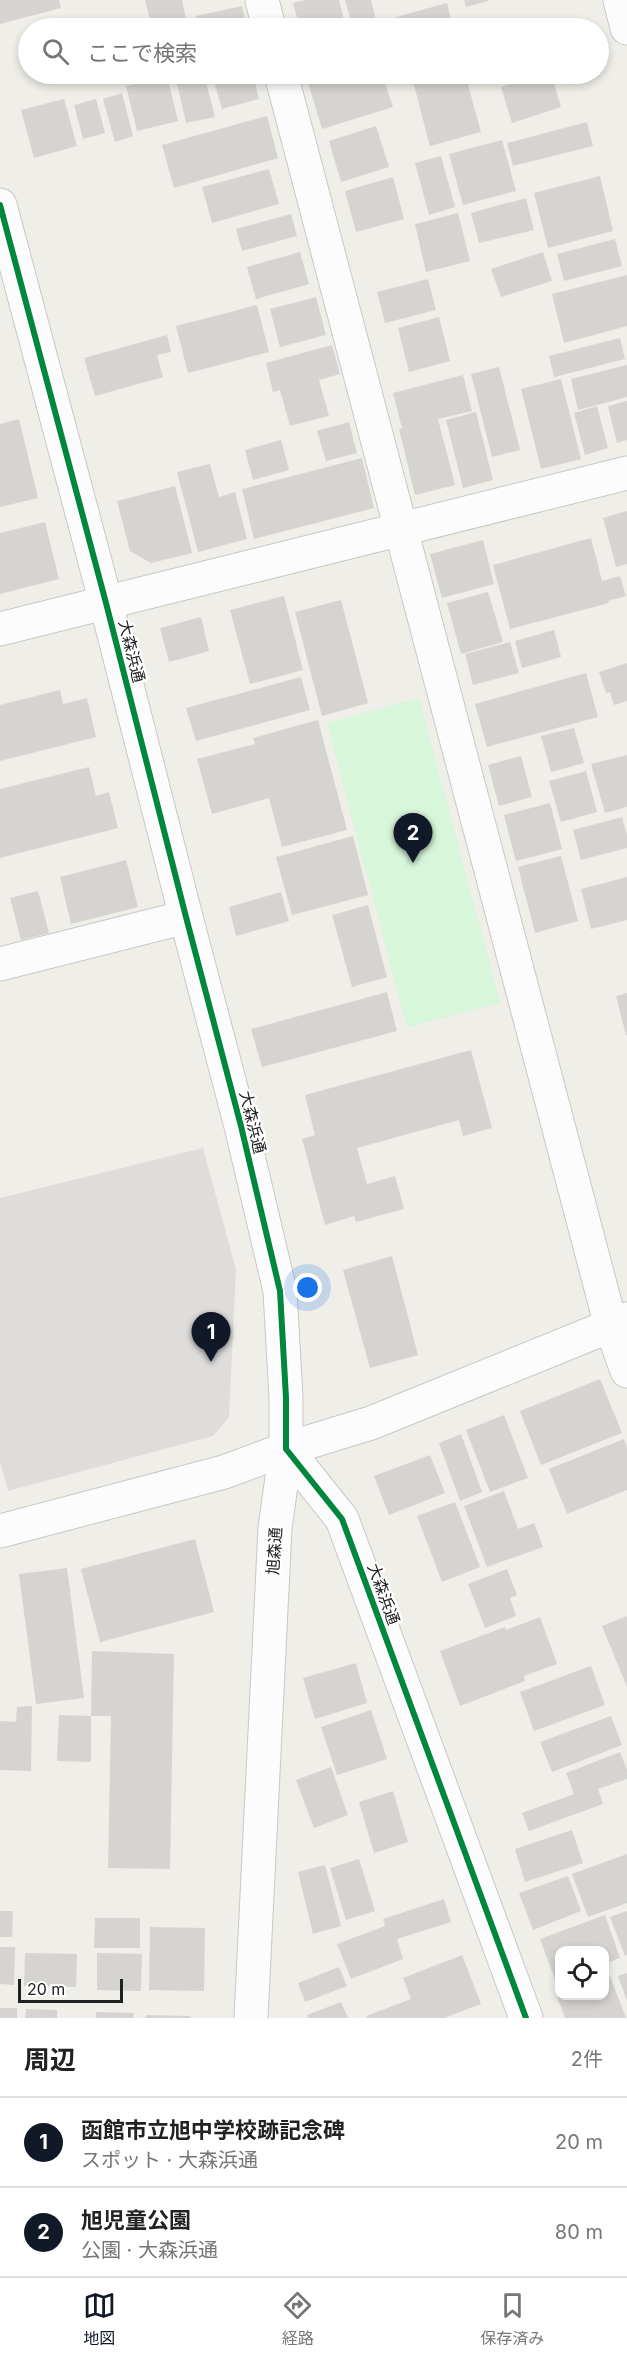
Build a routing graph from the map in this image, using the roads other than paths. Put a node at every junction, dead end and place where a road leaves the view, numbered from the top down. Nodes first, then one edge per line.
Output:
1 (262, 0) edge
2 (620, 0) edge
3 (266, 18) edge
4 (627, 28) edge
5 (284, 84) edge
6 (0, 205) edge
7 (627, 473) edge
8 (402, 530) junction
9 (106, 603) junction
10 (0, 629) edge
11 (186, 917) junction
12 (0, 964) edge
13 (619, 1322) edge
14 (627, 1371) edge
15 (286, 1449) junction
16 (0, 1531) edge
17 (251, 2018) edge
18 (526, 2018) edge

1 - 3 street
2 - 4 street
5 - 8 street
6 - 9 street, 大森浜通
7 - 8 street
8 - 9 street
8 - 13 street
9 - 10 street
9 - 11 street, 大森浜通
11 - 12 street
11 - 15 street, 大森浜通
13 - 14 street
13 - 15 street
15 - 16 street
15 - 17 street, 旭森通
15 - 18 street, 大森浜通

